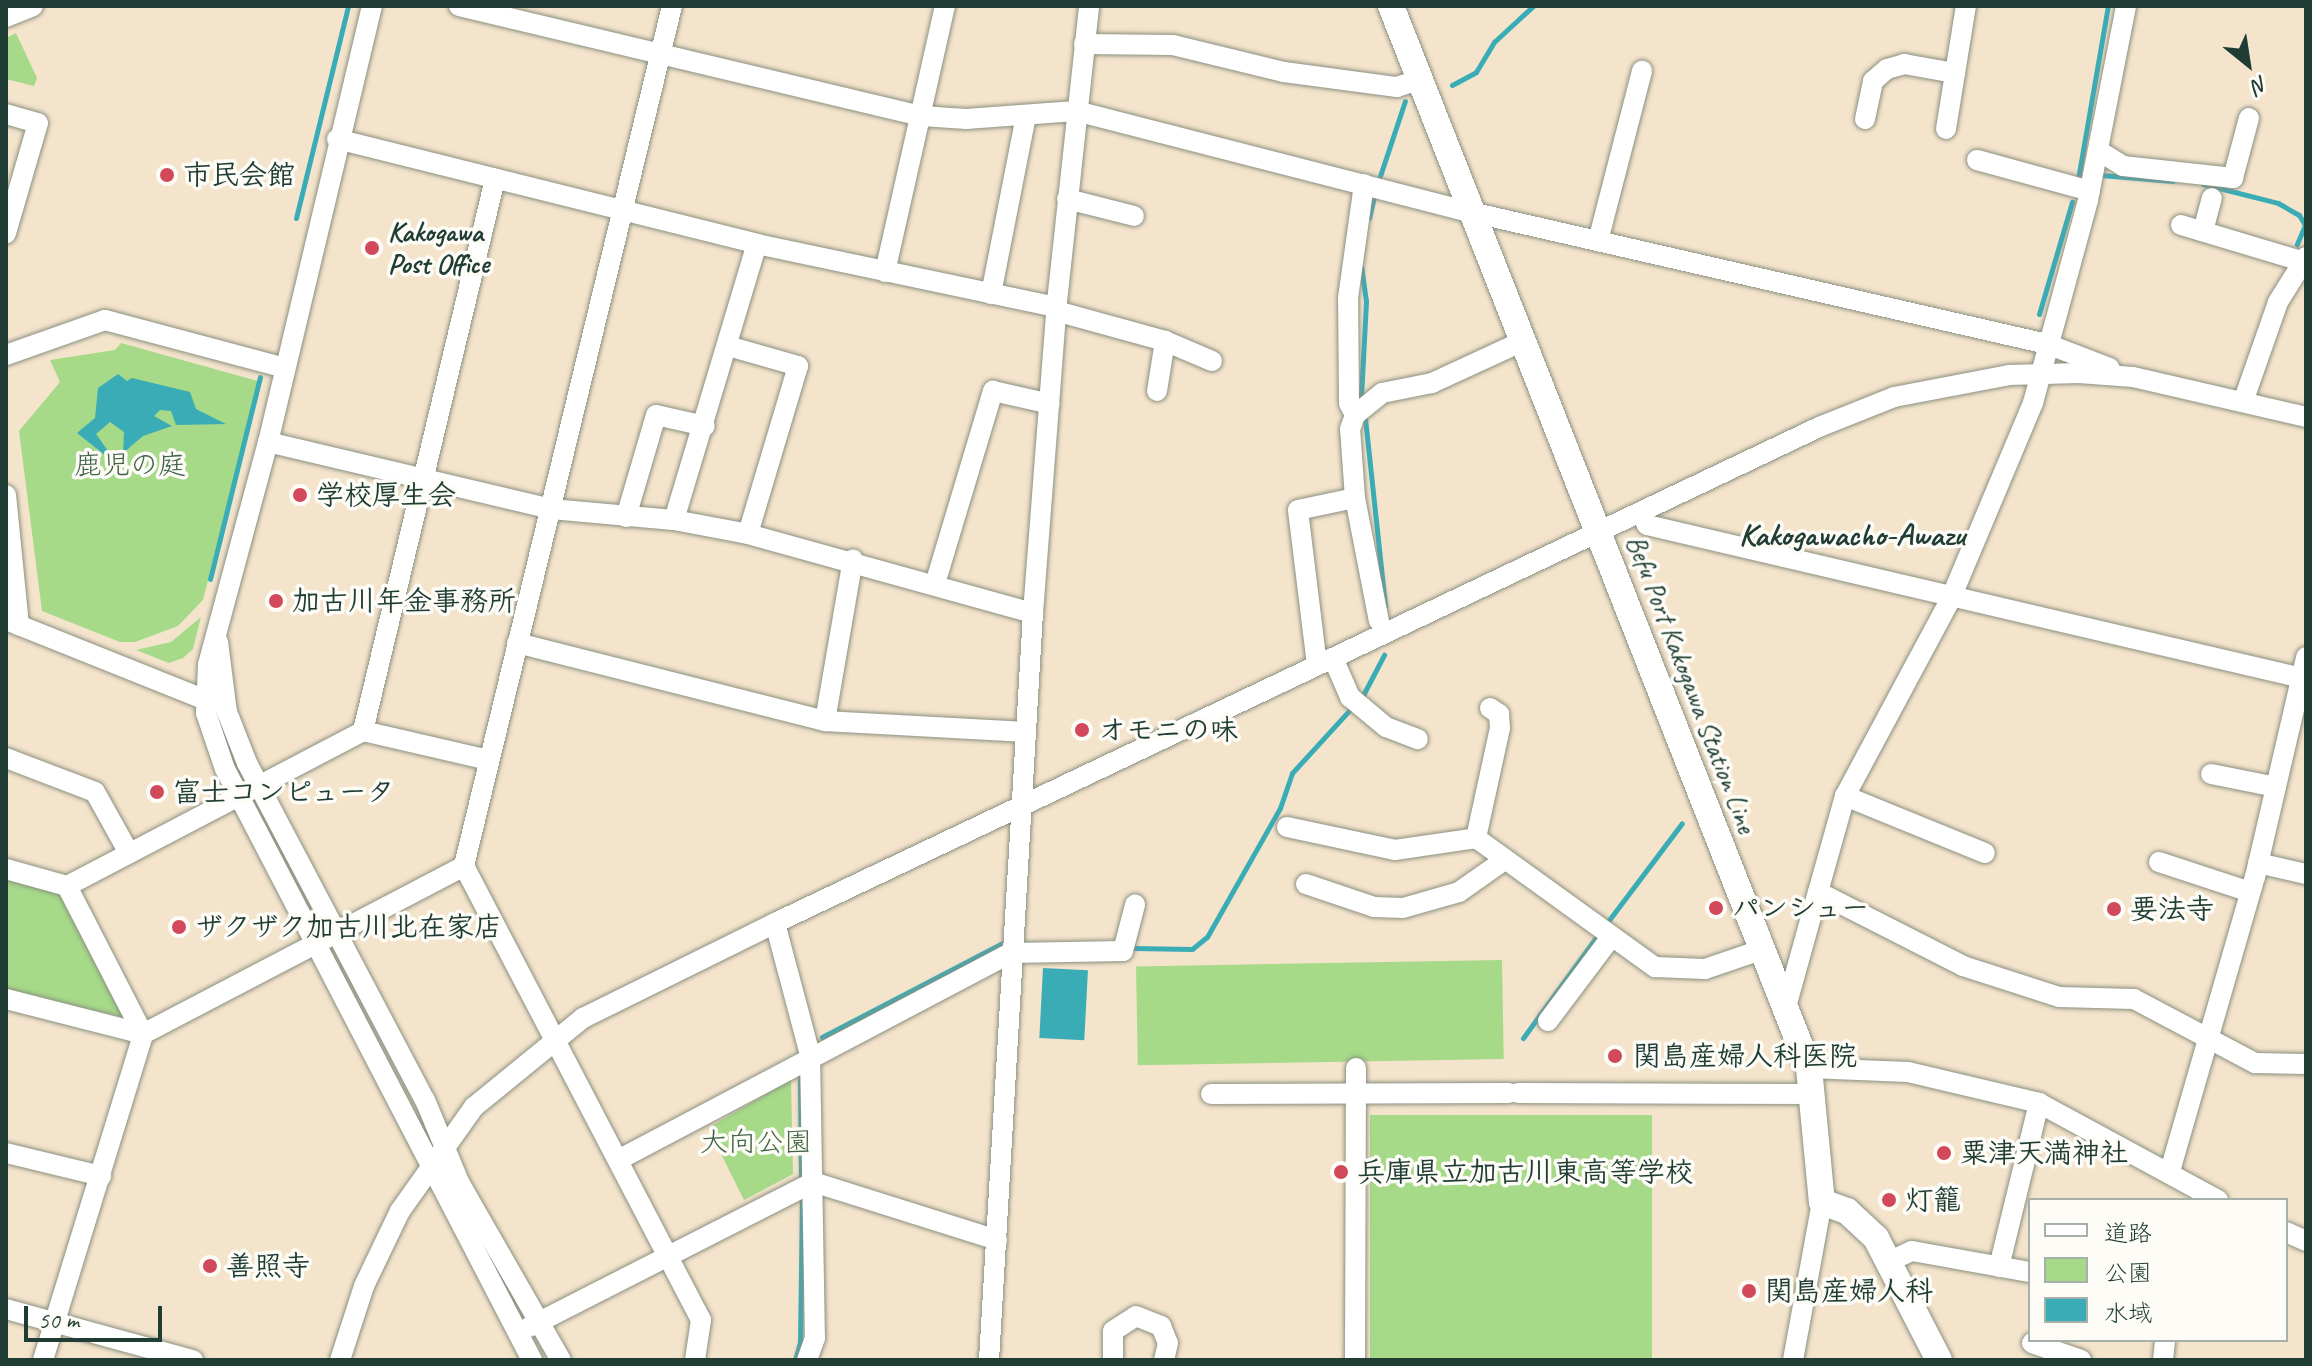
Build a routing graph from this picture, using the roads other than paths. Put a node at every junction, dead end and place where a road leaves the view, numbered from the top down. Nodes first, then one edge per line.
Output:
1 (372, 6) edge
2 (459, 6) edge
3 (672, 6) edge
4 (945, 6) edge
5 (1089, 6) edge
6 (1391, 6) edge
7 (1966, 6) edge
8 (2126, 6) edge
9 (537, 15) edge
10 (1084, 44) junction
11 (659, 57) junction
12 (1642, 71) dead end
13 (1946, 72) junction
14 (1420, 79) junction
15 (1076, 111) junction
16 (6, 114) edge
17 (922, 116) junction
18 (1026, 116) junction
19 (2249, 118) dead end
20 (1865, 119) dead end
21 (1946, 129) dead end
22 (337, 139) junction
23 (2099, 151) junction
24 (1977, 160) dead end
25 (495, 179) junction
26 (1364, 184) junction
27 (2090, 191) junction
28 (2212, 198) dead end
29 (1067, 199) junction
30 (621, 211) junction
31 (1472, 212) junction
32 (1134, 216) dead end
33 (2181, 225) dead end
34 (2203, 231) junction
35 (6, 233) edge
36 (1598, 241) junction
37 (757, 244) junction
38 (2305, 259) edge
39 (885, 272) junction
40 (991, 294) junction
41 (1057, 309) junction
42 (1165, 341) junction
43 (1523, 341) junction
44 (2047, 344) junction
45 (728, 346) junction
46 (6, 355) edge
47 (1212, 361) dead end
48 (285, 368) junction
49 (2040, 373) junction
50 (2133, 377) junction
51 (1157, 391) dead end
52 (2243, 402) junction
53 (1050, 404) junction
54 (1362, 407) junction
55 (2306, 417) edge
56 (705, 426) junction
57 (268, 442) junction
58 (422, 477) junction
59 (6, 495) edge
60 (1355, 498) junction
61 (551, 509) junction
62 (1641, 512) junction
63 (626, 517) junction
64 (674, 520) junction
65 (1597, 532) junction
66 (748, 534) junction
67 (853, 559) junction
68 (935, 584) junction
69 (1951, 598) junction
70 (1033, 613) junction
71 (1379, 621) dead end
72 (13, 623) edge
73 (218, 642) junction
74 (517, 643) junction
75 (2306, 657) edge
76 (1325, 661) junction
77 (222, 676) junction
78 (2304, 678) edge
79 (205, 695) junction
80 (1490, 708) dead end
81 (227, 712) junction
82 (825, 721) junction
83 (363, 731) junction
84 (1026, 732) junction
85 (1418, 739) dead end
86 (6, 758) edge
87 (489, 760) junction
88 (2211, 774) dead end
89 (258, 785) junction
90 (2276, 787) junction
91 (238, 794) junction
92 (1845, 796) junction
93 (1022, 805) junction
94 (1287, 827) dead end
95 (1476, 838) junction
96 (129, 853) junction
97 (1985, 853) dead end
98 (1503, 861) junction
99 (2159, 862) dead end
100 (2258, 863) junction
101 (464, 866) junction
102 (6, 869) edge
103 (2306, 874) edge
104 (1306, 884) dead end
105 (67, 886) junction
106 (1818, 892) junction
107 (2250, 892) junction
108 (1135, 905) dead end
109 (775, 923) junction
110 (1606, 931) junction
111 (327, 938) junction
112 (1761, 950) junction
113 (1011, 953) junction
114 (6, 999) edge
115 (1786, 1007) junction
116 (1548, 1021) dead end
117 (143, 1034) junction
118 (555, 1038) junction
119 (2208, 1041) junction
120 (810, 1055) junction
121 (2306, 1064) edge
122 (1356, 1068) dead end
123 (1809, 1068) junction
124 (1356, 1093) junction
125 (1211, 1094) dead end
126 (1814, 1094) junction
127 (2039, 1103) junction
128 (444, 1143) junction
129 (6, 1153) edge
130 (620, 1159) junction
131 (430, 1162) junction
132 (2170, 1171) junction
133 (101, 1176) junction
134 (813, 1182) junction
135 (2211, 1198) edge
136 (1822, 1202) junction
137 (997, 1240) junction
138 (667, 1256) junction
139 (1888, 1262) junction
140 (1999, 1267) junction
141 (2028, 1272) edge
142 (6, 1309) edge
143 (52, 1320) junction
144 (541, 1321) junction
145 (518, 1333) junction
146 (2031, 1348) edge
147 (43, 1360) edge
148 (192, 1360) edge
149 (340, 1360) edge
150 (532, 1360) edge
151 (561, 1360) edge
152 (695, 1360) edge
153 (807, 1360) edge
154 (989, 1360) edge
155 (1113, 1360) edge
156 (1164, 1360) edge
157 (1355, 1360) edge
158 (1793, 1360) edge
159 (1939, 1360) edge
160 (2081, 1360) edge

1 - 22 street
2 - 9 street
3 - 11 street
4 - 17 street
5 - 10 street
6 - 14 main road, Befu Port Kakogawa Station Line
7 - 13 street
8 - 23 street
9 - 11 street
10 - 14 street
10 - 15 street
11 - 17 street
11 - 30 street
12 - 36 street
13 - 20 street
13 - 21 street
14 - 31 main road, Befu Port Kakogawa Station Line
15 - 18 street
15 - 26 street
15 - 29 street
16 - 35 street
17 - 18 street
17 - 39 street
18 - 40 street
19 - 23 street
22 - 25 street
22 - 48 street
23 - 27 street
24 - 27 street
25 - 30 street
25 - 58 street
26 - 31 street
26 - 54 street
27 - 44 street
28 - 34 street
29 - 32 street
29 - 41 street
30 - 37 street
30 - 61 street
31 - 36 street
31 - 43 main road, Befu Port Kakogawa Station Line
33 - 34 street
34 - 38 street
36 - 44 street
37 - 39 street
37 - 45 street
38 - 52 street
39 - 40 street
40 - 41 street
41 - 42 street
41 - 53 street
42 - 47 street
42 - 51 street
43 - 54 street
43 - 65 main road, Befu Port Kakogawa Station Line
44 - 49 street
44 - 50 street
45 - 56 street
45 - 66 street
46 - 48 street
48 - 57 street
49 - 50 street
49 - 62 street
49 - 69 street
50 - 52 street
52 - 55 street
53 - 68 street
53 - 70 street
54 - 60 street
56 - 63 street
56 - 64 street
57 - 58 street
57 - 73 street
58 - 61 street
58 - 83 street
59 - 72 street
60 - 71 street
60 - 76 street
61 - 63 street
61 - 74 street
62 - 65 street
62 - 69 street
63 - 64 street
64 - 66 street
65 - 76 street
65 - 112 main road, Befu Port Kakogawa Station Line
66 - 67 street
67 - 68 street
67 - 82 street
68 - 70 street
69 - 78 street
69 - 92 street
70 - 84 street
72 - 79 street
73 - 77 street
73 - 79 street
74 - 82 street
74 - 87 street
75 - 78 street
76 - 85 street
76 - 93 street
77 - 79 street
77 - 81 street
78 - 90 street
79 - 81 street
79 - 91 street
80 - 95 street
81 - 89 street
82 - 84 street
83 - 87 street
83 - 89 street
84 - 93 street
86 - 96 street
87 - 101 street
88 - 90 street
89 - 91 street
89 - 111 street
90 - 100 street
91 - 96 street
91 - 111 street
92 - 97 street
92 - 106 street
93 - 109 street
93 - 113 street
94 - 95 street
95 - 98 street
96 - 105 street
98 - 104 street
98 - 110 street
99 - 107 street
100 - 103 street
100 - 107 street
101 - 111 street
101 - 118 street
102 - 105 street
105 - 117 street
106 - 115 street
106 - 119 street
107 - 119 street
108 - 113 street
109 - 118 street
109 - 120 street
110 - 112 street
110 - 116 street
111 - 117 street
111 - 128 street
111 - 131 street
112 - 115 main road, Befu Port Kakogawa Station Line
113 - 120 street
113 - 137 street
114 - 117 street
115 - 123 main road, Befu Port Kakogawa Station Line
117 - 133 street
118 - 128 street
118 - 130 street
119 - 121 street
119 - 132 street
120 - 130 street
120 - 134 street
122 - 124 street
123 - 126 main road, Befu Port Kakogawa Station Line
123 - 127 street
124 - 125 street
124 - 126 street
124 - 157 street
126 - 136 main road, Befu Port Kakogawa Station Line
127 - 132 street
127 - 140 street
128 - 131 street
128 - 144 street
129 - 133 street
130 - 138 street
131 - 145 street
131 - 149 street
132 - 135 street
133 - 143 street
134 - 137 street
134 - 138 street
134 - 153 street
136 - 139 main road
136 - 158 street
137 - 154 street
138 - 144 street
138 - 152 street
139 - 140 street
139 - 159 main road
140 - 141 street
142 - 143 street
143 - 147 street
143 - 148 street
144 - 145 street
144 - 151 street
145 - 150 street
146 - 160 street
155 - 156 street

